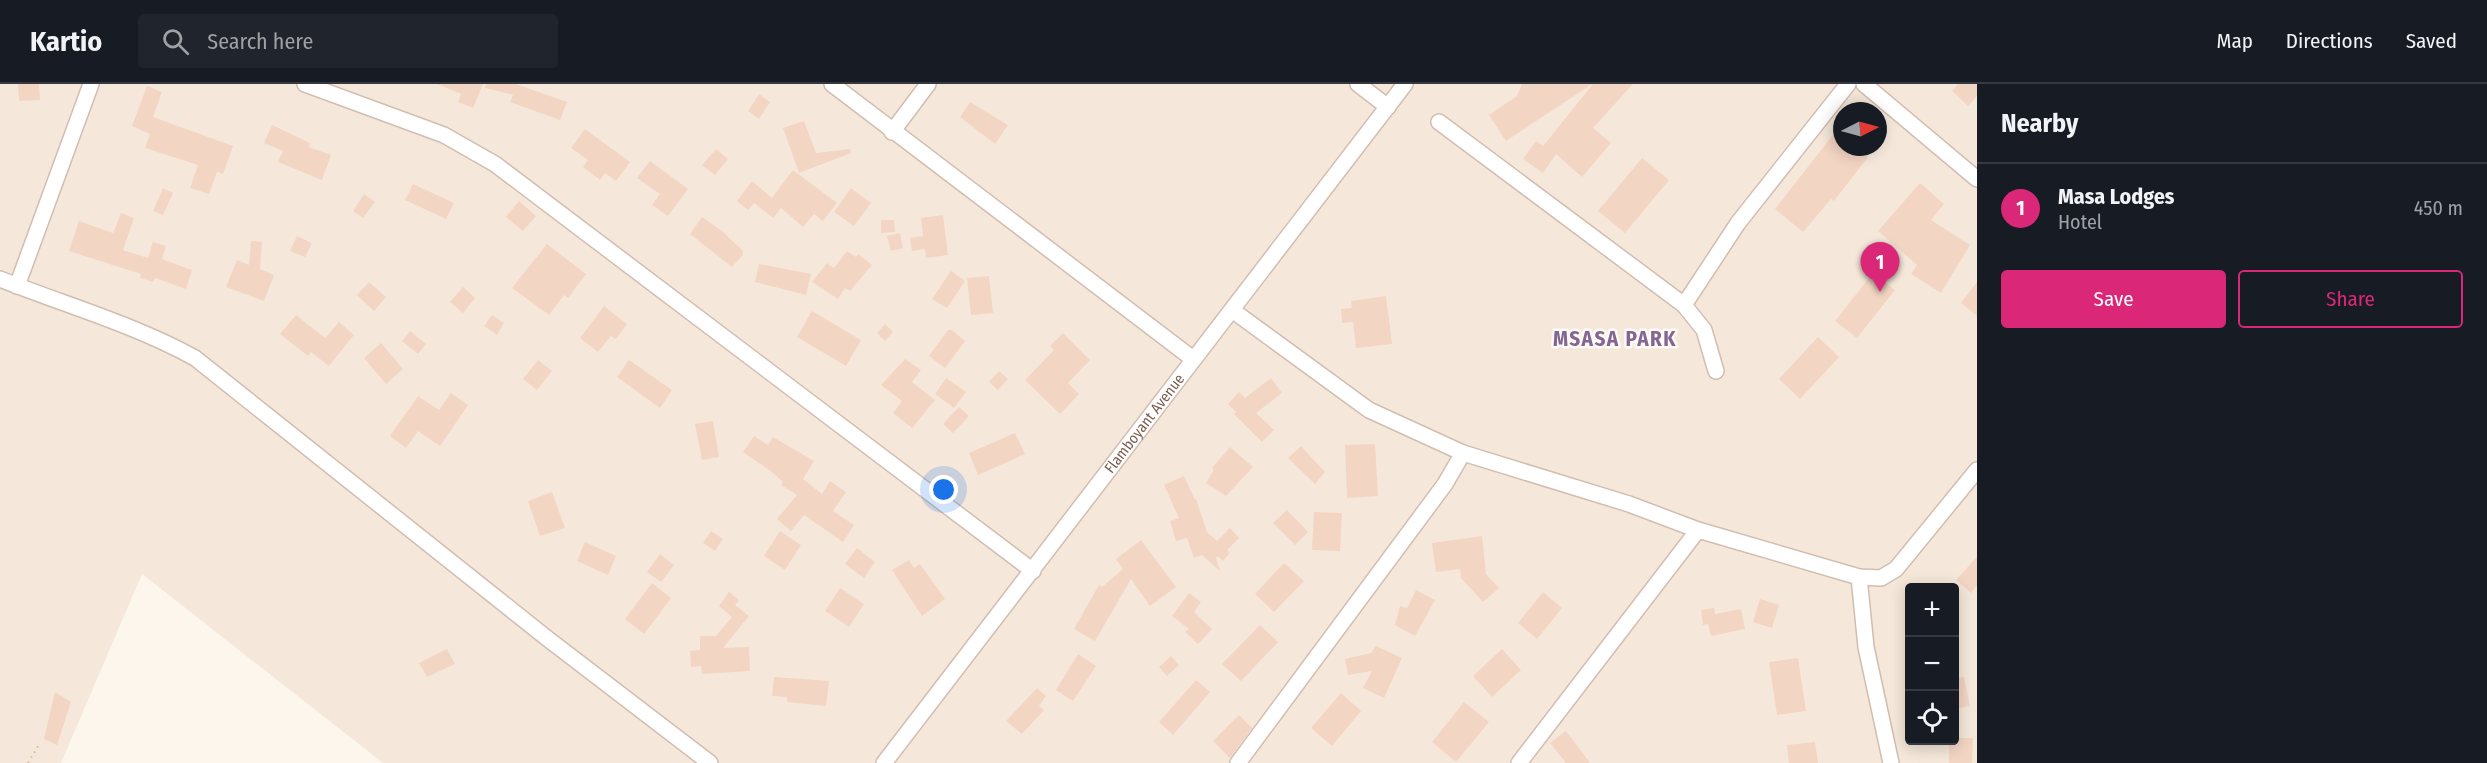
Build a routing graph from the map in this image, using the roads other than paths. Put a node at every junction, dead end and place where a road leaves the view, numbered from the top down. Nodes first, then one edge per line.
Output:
1 (92, 84) edge
2 (305, 84) edge
3 (832, 84) edge
4 (928, 84) edge
5 (1358, 84) edge
6 (1405, 84) edge
7 (1848, 84) edge
8 (1864, 84) edge
9 (1388, 107) junction
10 (1439, 122) dead end
11 (892, 132) junction
12 (1977, 179) edge
13 (0, 279) edge
14 (17, 286) junction
15 (1684, 305) junction
16 (1232, 310) junction
17 (1193, 359) junction
18 (1716, 371) dead end
19 (1463, 453) junction
20 (1977, 470) edge
21 (1698, 530) junction
22 (1033, 571) junction
23 (1859, 577) junction
24 (710, 763) edge
25 (884, 763) edge
26 (1238, 763) edge
27 (1519, 763) edge
28 (1891, 763) edge

1 - 14 street
2 - 22 street
3 - 11 street
4 - 11 street
5 - 9 street
6 - 9 street, Flamboyant Avenue
7 - 15 street
8 - 12 street
9 - 16 street, Flamboyant Avenue
10 - 15 street
11 - 17 street
13 - 14 street
14 - 24 street
15 - 18 street
16 - 17 street, Flamboyant Avenue
16 - 19 street
17 - 22 street, Flamboyant Avenue
19 - 21 street
19 - 26 street
20 - 23 street
21 - 23 street
21 - 27 street
22 - 25 street, Flamboyant Avenue
23 - 28 street

